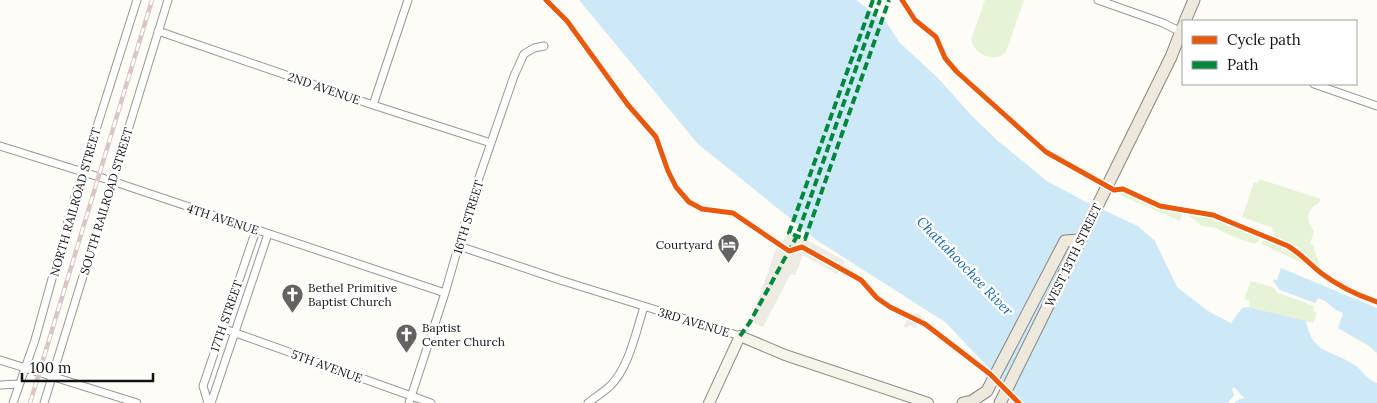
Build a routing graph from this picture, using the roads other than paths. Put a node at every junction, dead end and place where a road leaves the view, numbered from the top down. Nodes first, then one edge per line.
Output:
1 (137, 0) edge
2 (168, 0) edge
3 (408, 0) edge
4 (1098, 0) edge
5 (1194, 0) edge
6 (1185, 20) edge
7 (1182, 28) edge
8 (158, 31) junction
9 (1182, 32) edge
10 (544, 46) dead end
11 (1317, 85) edge
12 (373, 105) junction
13 (1377, 106) edge
14 (491, 143) junction
15 (0, 146) edge
16 (83, 172) junction
17 (112, 181) junction
18 (256, 230) junction
19 (268, 234) junction
20 (1080, 240) junction
21 (459, 246) junction
22 (445, 293) junction
23 (644, 306) junction
24 (222, 328) junction
25 (235, 333) junction
26 (740, 336) junction
27 (0, 360) edge
28 (25, 367) junction
29 (52, 377) junction
30 (19, 384) junction
31 (0, 385) edge
32 (410, 400) edge
33 (13, 403) edge
34 (44, 403) edge
35 (137, 403) edge
36 (209, 403) edge
37 (431, 403) edge
38 (588, 403) edge
39 (709, 403) edge
40 (928, 403) edge
41 (963, 403) edge
42 (1000, 403) edge

1 - 16 street, NORTH RAILROAD STREET
2 - 8 street, SOUTH RAILROAD STREET
3 - 12 street
4 - 9 street
5 - 6 main road
7 - 20 main road, WEST 13TH STREET
8 - 12 street, 2ND AVENUE
8 - 17 street, SOUTH RAILROAD STREET
10 - 14 street, 16TH STREET
11 - 13 street
12 - 14 street, 2ND AVENUE
14 - 21 street, 16TH STREET
15 - 16 street, 4TH AVENUE
16 - 17 street, 4TH AVENUE
16 - 28 street, NORTH RAILROAD STREET
17 - 18 street, 4TH AVENUE
17 - 29 street, SOUTH RAILROAD STREET
18 - 19 street, 4TH AVENUE
18 - 24 street, 17TH STREET
19 - 22 street, 4TH AVENUE
19 - 25 street, 17TH STREET
20 - 41 main road
20 - 42 main road, WEST 13TH STREET
21 - 22 street, 16TH STREET
21 - 23 street, 3RD AVENUE
22 - 32 street, 16TH STREET
23 - 26 street, 3RD AVENUE
23 - 38 street
24 - 25 street, 5TH AVENUE
24 - 36 street, 17TH STREET
25 - 32 street, 5TH AVENUE
25 - 36 street, 17TH STREET
26 - 39 street
26 - 40 street, 3RD AVENUE
27 - 28 street
28 - 29 street
28 - 30 street, NORTH RAILROAD STREET
29 - 34 street, SOUTH RAILROAD STREET
29 - 35 street
30 - 31 street
30 - 33 street, NORTH RAILROAD STREET
32 - 37 street, 5TH AVENUE

